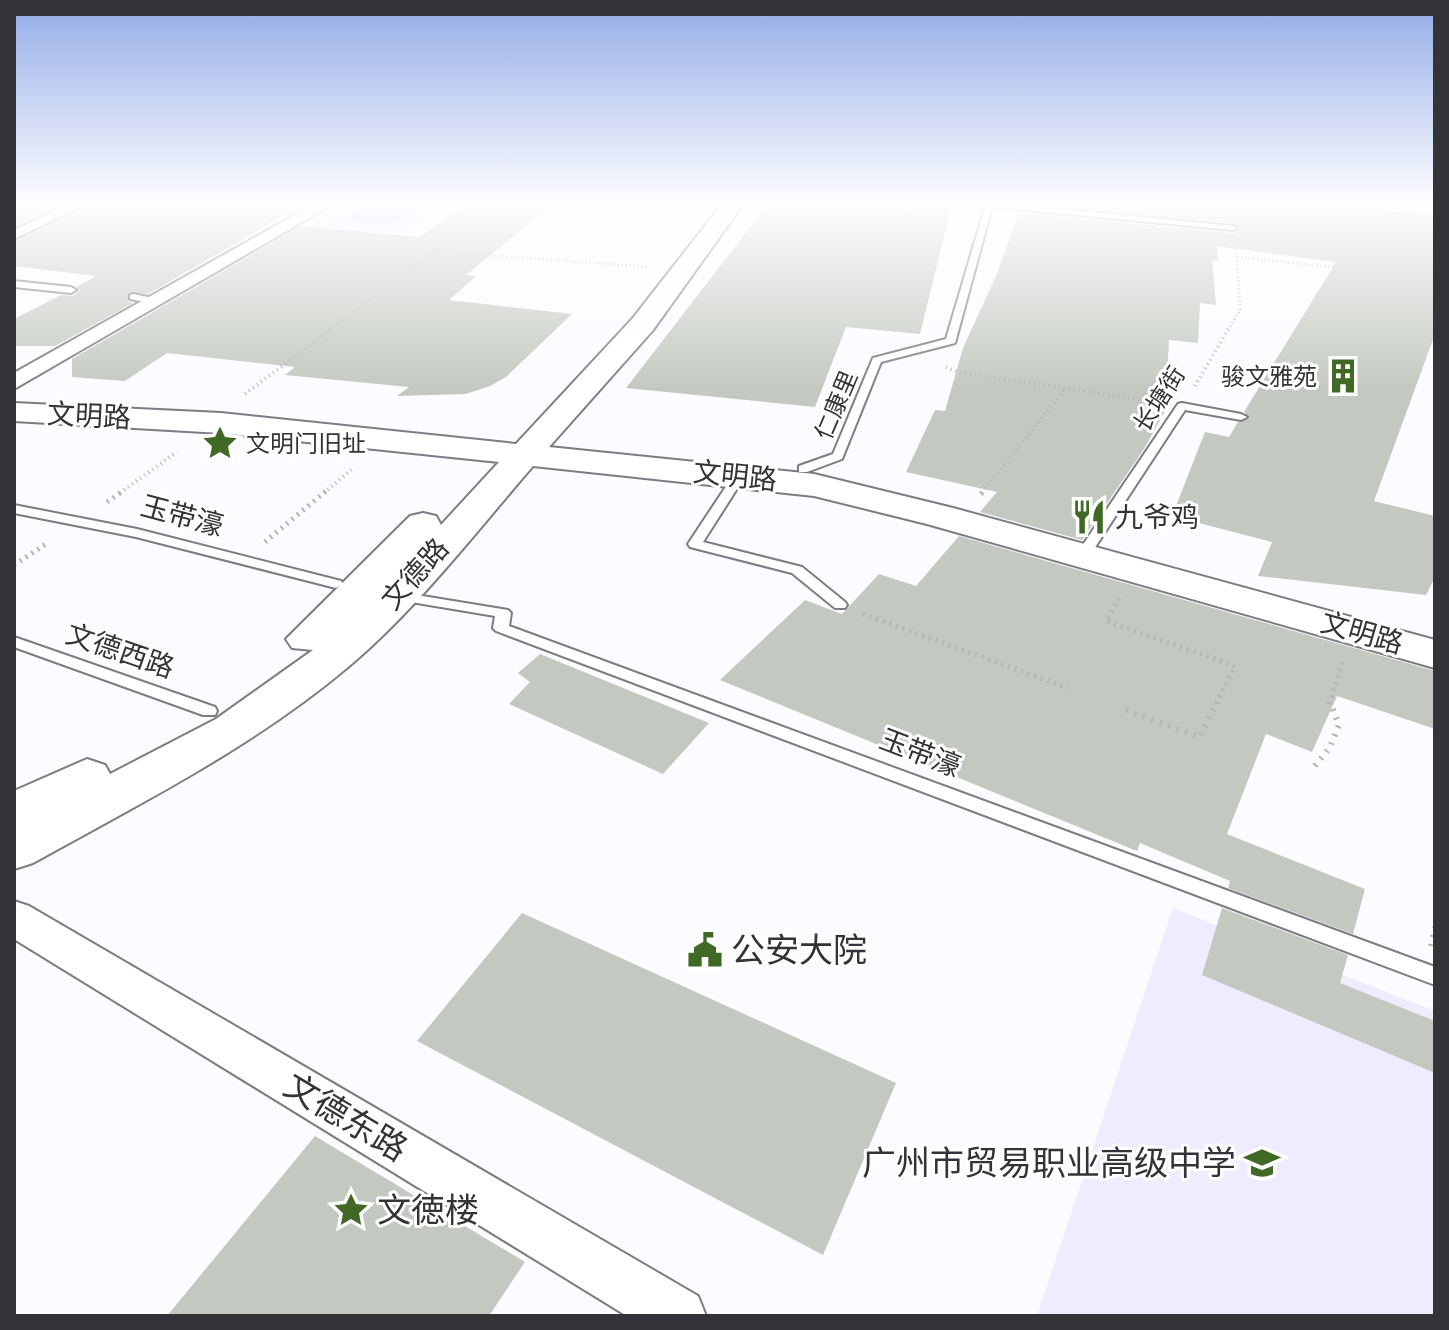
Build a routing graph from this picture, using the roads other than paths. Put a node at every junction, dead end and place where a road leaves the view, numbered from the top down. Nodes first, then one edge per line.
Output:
1 (218, 265) edge
2 (667, 265) edge
3 (690, 265) edge
4 (969, 265) edge
5 (14, 284) edge
6 (71, 290) dead end
7 (133, 297) dead end
8 (155, 301) junction
9 (14, 382) edge
10 (14, 399) edge
11 (14, 412) edge
12 (223, 416) junction
13 (1241, 417) dead end
14 (515, 445) junction
15 (803, 469) junction
16 (739, 476) junction
17 (14, 509) edge
18 (1088, 548) junction
19 (336, 584) dead end
20 (397, 596) junction
21 (840, 605) road end
22 (1435, 635) edge
23 (14, 642) edge
24 (1435, 654) edge
25 (209, 711) junction
26 (14, 813) edge
27 (14, 849) edge
28 (14, 918) edge
29 (1435, 976) edge
30 (678, 1316) edge

1 - 8 street
2 - 14 main road, 文德路
3 - 14 main road, 文德路
4 - 15 lane, 仁康里
5 - 6 lane
7 - 8 lane
8 - 9 street
10 - 12 main road, 文明路
11 - 12 main road, 文明路
12 - 14 main road, 文明路
12 - 14 main road, 文明路
13 - 18 lane, 长塘街
14 - 15 main road, 文明路
14 - 16 main road, 文明路
14 - 20 main road, 文德路
14 - 25 main road, 文德路
15 - 18 main road, 文明路
16 - 18 main road, 文明路
16 - 21 lane
17 - 19 lane, 玉带濠
18 - 22 main road, 文明路
18 - 24 main road, 文明路
20 - 27 main road, 文德路
20 - 29 lane, 玉带濠
23 - 25 lane, 文德西路
25 - 26 main road, 文德路
28 - 30 street, 文德东路

